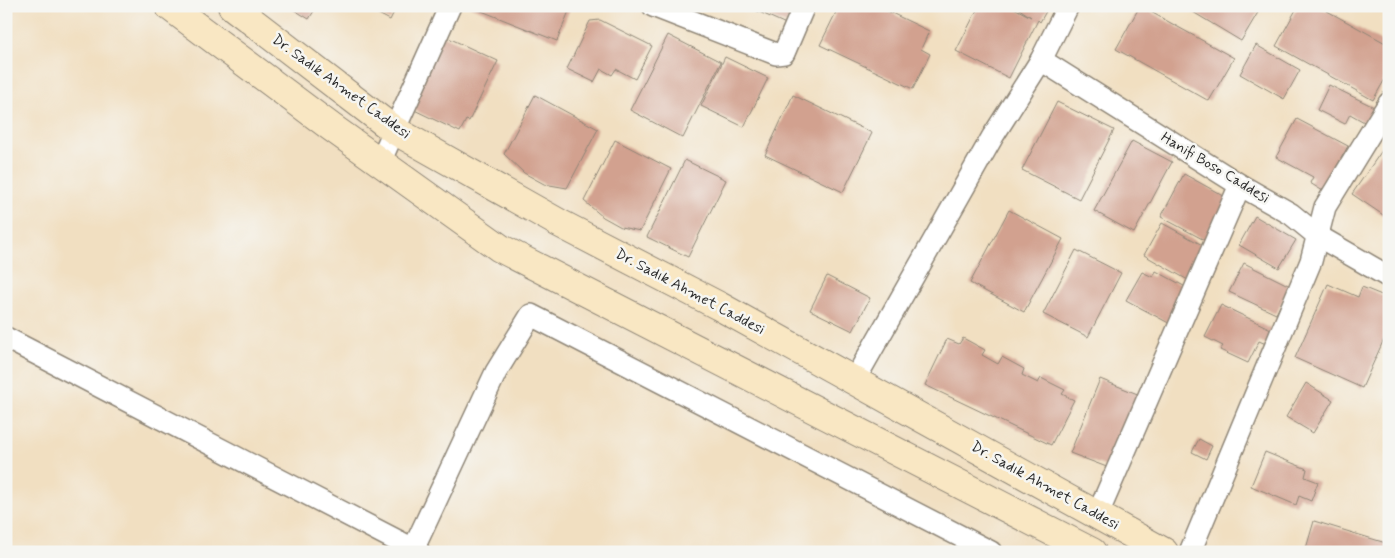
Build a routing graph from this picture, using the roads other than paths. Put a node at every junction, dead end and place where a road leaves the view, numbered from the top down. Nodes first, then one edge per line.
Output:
1 (169, 6) edge
2 (232, 6) edge
3 (450, 6) edge
4 (653, 6) edge
5 (804, 6) edge
6 (1068, 6) edge
7 (1041, 60) junction
8 (1389, 103) edge
9 (394, 130) junction
10 (380, 162) junction
11 (1240, 185) junction
12 (1318, 236) junction
13 (1389, 277) edge
14 (6, 338) edge
15 (854, 381) junction
16 (1097, 516) junction
17 (414, 551) edge
18 (991, 552) edge
19 (1092, 552) edge
20 (1164, 552) edge
21 (1190, 552) edge

1 - 10 street
2 - 9 street, Dr. Sadık Ahmet Caddesi
3 - 9 street
4 - 5 street
6 - 7 street
7 - 11 street, Hanifi Boso Caddesi
7 - 15 street
8 - 12 street
9 - 10 street
9 - 15 street, Dr. Sadık Ahmet Caddesi
10 - 19 street
11 - 12 street, Hanifi Boso Caddesi
11 - 16 street
12 - 13 street, Hanifi Boso Caddesi
12 - 21 street
14 - 17 street
15 - 16 street, Dr. Sadık Ahmet Caddesi
16 - 20 street, Dr. Sadık Ahmet Caddesi
17 - 18 street

